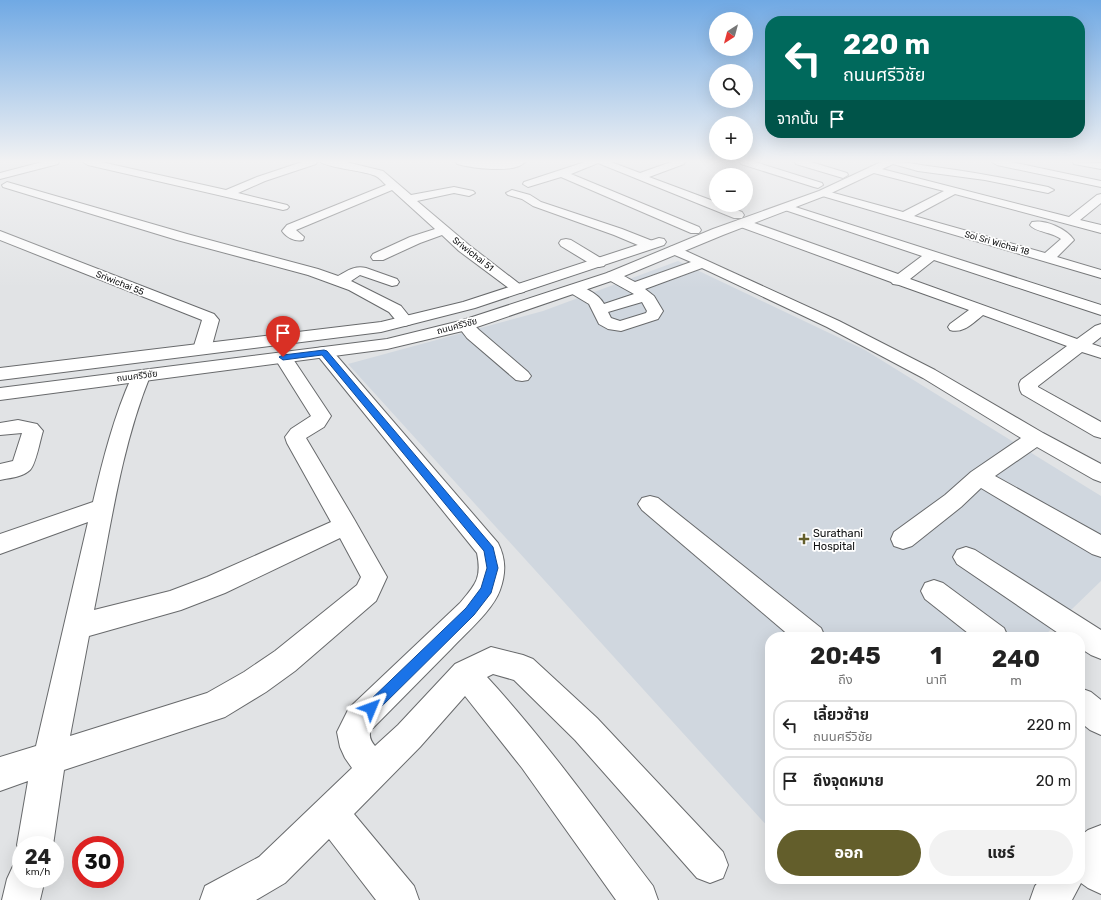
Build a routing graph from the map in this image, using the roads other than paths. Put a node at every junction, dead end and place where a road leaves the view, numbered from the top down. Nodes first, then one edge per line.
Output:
1 (85, 204) edge
2 (270, 204) edge
3 (350, 204) edge
4 (415, 204) edge
5 (537, 204) edge
6 (639, 204) edge
7 (701, 204) edge
8 (778, 204) edge
9 (792, 204) edge
10 (867, 204) edge
11 (927, 204) edge
12 (960, 204) edge
13 (1004, 204) edge
14 (283, 207) dead end
15 (786, 207) junction
16 (1096, 207) edge
17 (905, 216) junction
18 (1004, 216) dead end
19 (735, 219) junction
20 (1071, 221) junction
21 (1026, 222) dead end
22 (701, 228) junction
23 (1101, 229) edge
24 (444, 230) junction
25 (0, 235) edge
26 (298, 237) dead end
27 (566, 242) dead end
28 (650, 245) junction
29 (674, 250) junction
30 (932, 255) junction
31 (378, 258) dead end
32 (1048, 258) junction
33 (599, 262) junction
34 (702, 263) junction
35 (578, 270) junction
36 (1101, 274) edge
37 (605, 278) junction
38 (898, 281) junction
39 (338, 282) junction
40 (392, 282) dead end
41 (574, 289) junction
42 (519, 290) junction
43 (639, 292) junction
44 (599, 310) junction
45 (980, 310) junction
46 (1101, 310) edge
47 (405, 321) junction
48 (464, 325) junction
49 (956, 328) dead end
50 (1101, 329) edge
51 (1080, 345) junction
52 (202, 349) junction
53 (324, 352) junction
54 (1101, 353) edge
55 (283, 357) junction
56 (0, 374) edge
57 (141, 376) junction
58 (522, 376) dead end
59 (2, 396) edge
60 (0, 429) edge
61 (1101, 431) edge
62 (1036, 438) junction
63 (0, 472) edge
64 (1101, 474) edge
65 (978, 477) junction
66 (650, 504) dead end
67 (103, 507) junction
68 (346, 525) junction
69 (903, 540) dead end
70 (0, 544) edge
71 (1101, 547) edge
72 (966, 557) dead end
73 (934, 591) dead end
74 (78, 627) junction
75 (805, 632) edge
76 (987, 632) edge
77 (1080, 632) edge
78 (1085, 635) edge
79 (1101, 646) edge
80 (465, 674) junction
81 (1085, 707) edge
82 (1101, 719) edge
83 (49, 759) junction
84 (373, 770) junction
85 (0, 774) edge
86 (330, 812) junction
87 (36, 836) edge
88 (1101, 843) edge
89 (1085, 854) edge
90 (1085, 862) edge
91 (710, 865) dead end
92 (1101, 875) edge
93 (1060, 884) edge
94 (24, 888) edge
95 (21, 900) edge
96 (219, 900) edge
97 (400, 900) edge
98 (639, 900) edge
99 (1049, 900) edge

1 - 39 street
2 - 14 street
3 - 26 street
4 - 24 street, Sriwichai 51
5 - 28 street
6 - 22 street
7 - 19 street
8 - 19 main road, ถนนศรีวิชัย
9 - 15 main road, ถนนศรีวิชัย
10 - 17 street, Soi Sri Wichai 18
11 - 17 street
12 - 18 street
13 - 20 street
15 - 19 main road, ถนนศรีวิชัย
15 - 30 street
16 - 20 street
17 - 32 street, Soi Sri Wichai 18
19 - 22 main road, ถนนศรีวิชัย
19 - 22 street
19 - 29 main road, ถนนศรีวิชัย
19 - 38 street
20 - 23 street
21 - 32 street
22 - 28 main road, ถนนศรีวิชัย
24 - 31 street
24 - 42 street, Sriwichai 51
25 - 52 street, Sriwichai 55
27 - 33 street
28 - 33 main road, ถนนศรีวิชัย
29 - 34 street
29 - 37 main road, ถนนศรีวิชัย
30 - 38 street
30 - 46 street
32 - 36 street, Soi Sri Wichai 18
33 - 35 main road, ถนนศรีวิชัย
34 - 43 street
34 - 62 street
35 - 37 main road
35 - 42 main road, ถนนศรีวิชัย
37 - 41 main road, ถนนศรีวิชัย
37 - 43 street
38 - 45 street
39 - 40 street
39 - 47 street
41 - 44 street
41 - 48 main road, ถนนศรีวิชัย
42 - 47 main road, ถนนศรีวิชัย
43 - 44 street
43 - 44 street
45 - 49 street
45 - 51 street
47 - 52 main road, ถนนศรีวิชัย
48 - 53 main road, ถนนศรีวิชัย
48 - 58 street
50 - 51 street
51 - 54 street
51 - 61 street
52 - 56 main road, ถนนศรีวิชัย
53 - 55 main road, ถนนศรีวิชัย
53 - 84 street
55 - 57 main road, ถนนศรีวิชัย
55 - 68 street
57 - 59 main road, ถนนศรีวิชัย
57 - 67 street
60 - 63 street
62 - 64 street
62 - 65 street
65 - 69 street
65 - 71 street
66 - 75 street
67 - 70 street
67 - 74 street
68 - 74 street
68 - 83 street
72 - 77 street
73 - 76 street
74 - 83 street
78 - 79 street
80 - 84 street
80 - 91 street
80 - 98 street
81 - 82 street
83 - 85 street
83 - 87 street
84 - 86 street
86 - 96 street
86 - 97 street
88 - 89 street
90 - 92 street
93 - 99 street
94 - 95 street

